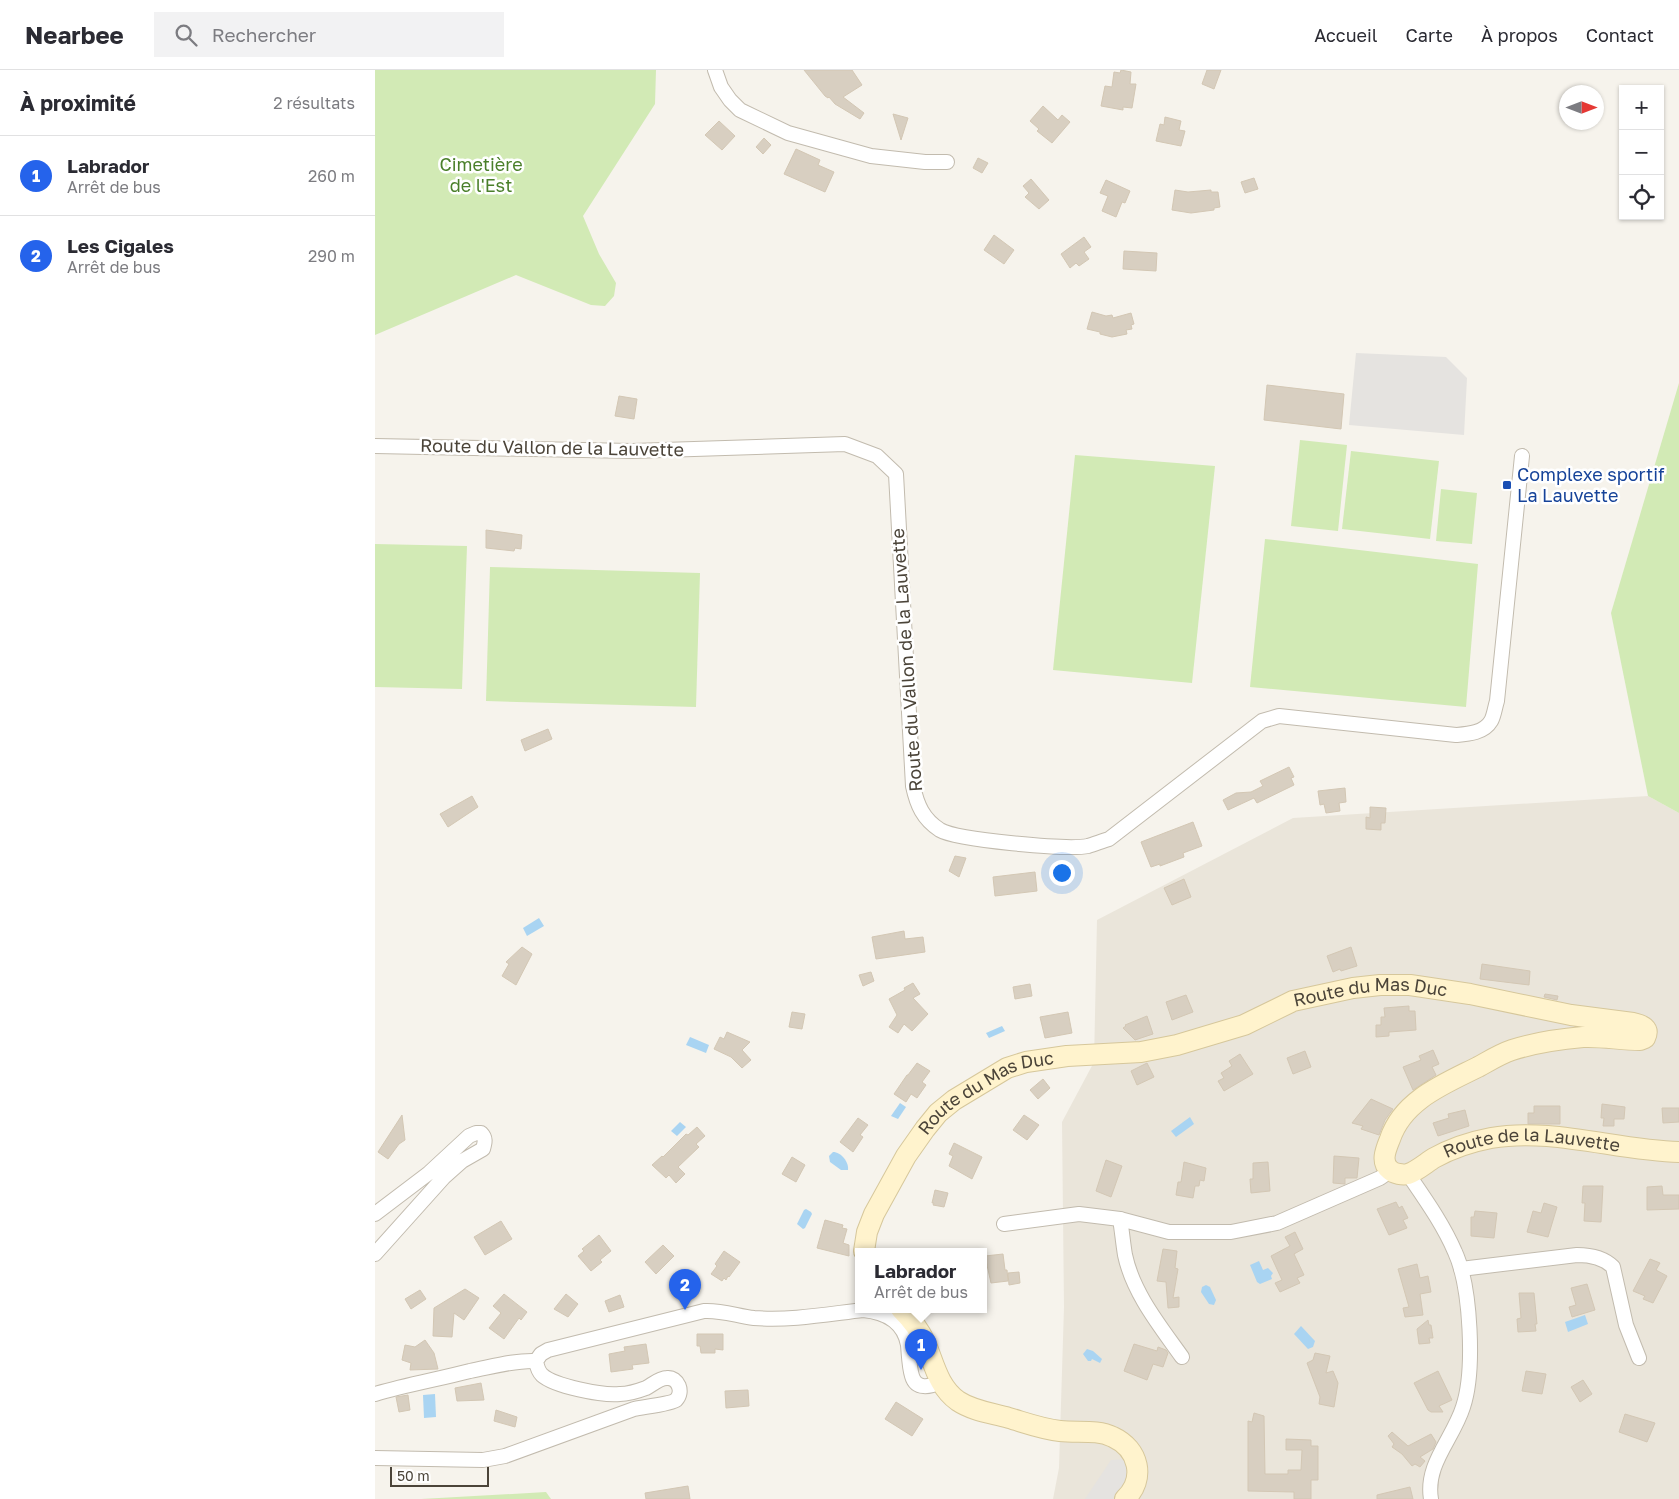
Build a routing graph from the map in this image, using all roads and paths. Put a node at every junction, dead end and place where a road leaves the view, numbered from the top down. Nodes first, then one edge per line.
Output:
1 (715, 70) edge
2 (947, 162) dead end
3 (375, 446) edge
4 (1522, 456) dead end
5 (1679, 1152) edge
6 (1399, 1172) junction
7 (375, 1214) edge
8 (1120, 1219) junction
9 (1004, 1224) dead end
10 (864, 1248) edge
11 (375, 1254) edge
12 (1461, 1270) junction
13 (855, 1311) edge
14 (882, 1313) edge
15 (905, 1313) edge
16 (1182, 1357) dead end
17 (1639, 1358) dead end
18 (536, 1361) junction
19 (940, 1382) junction
20 (375, 1394) edge
21 (375, 1458) edge
22 (1125, 1499) edge
23 (1431, 1499) edge

1 - 2 street
3 - 4 street, Route du Vallon de la Lauvette
5 - 6 street, Route de la Lauvette
6 - 8 street
6 - 10 street, Route du Mas Duc
6 - 12 street
7 - 11 street
8 - 9 street
8 - 16 street
12 - 17 street
12 - 23 street
13 - 18 street
14 - 19 street
15 - 19 street
18 - 20 street
18 - 21 street
19 - 22 street

